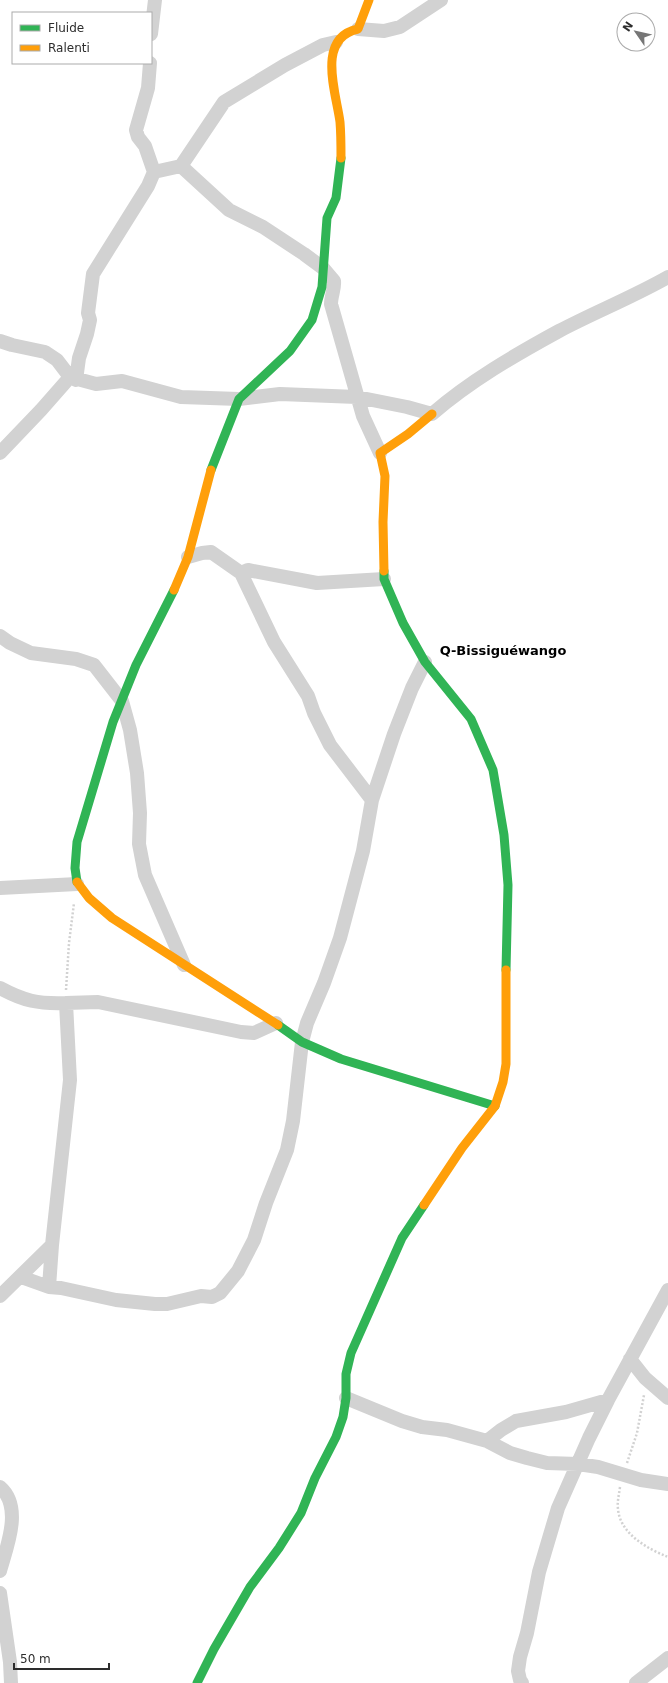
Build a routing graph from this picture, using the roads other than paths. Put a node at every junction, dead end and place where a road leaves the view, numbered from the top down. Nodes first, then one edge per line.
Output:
1 (155, 0) edge
2 (369, 0) edge
3 (441, 0) edge
4 (152, 26) edge
5 (358, 29) junction
6 (336, 42) junction
7 (150, 64) edge
8 (181, 166) junction
9 (154, 172) junction
10 (323, 268) junction
11 (668, 277) edge
12 (0, 341) edge
13 (73, 378) junction
14 (357, 397) junction
15 (239, 399) junction
16 (432, 414) junction
17 (0, 453) edge
18 (380, 453) junction
19 (188, 557) junction
20 (241, 573) junction
21 (384, 580) junction
22 (0, 636) edge
23 (425, 662) junction
24 (122, 701) junction
25 (372, 800) junction
26 (77, 884) junction
27 (0, 888) edge
28 (184, 966) junction
29 (0, 988) edge
30 (66, 1003) junction
31 (276, 1023) junction
32 (302, 1042) junction
33 (495, 1106) junction
34 (52, 1245) junction
35 (21, 1277) junction
36 (49, 1287) junction
37 (668, 1290) edge
38 (0, 1296) edge
39 (630, 1359) junction
40 (346, 1398) junction
41 (668, 1398) edge
42 (608, 1400) junction
43 (487, 1441) junction
44 (578, 1464) junction
45 (668, 1484) edge
46 (0, 1487) edge
47 (0, 1571) edge
48 (0, 1593) edge
49 (668, 1658) edge
50 (11, 1683) edge
51 (197, 1683) edge
52 (522, 1683) edge
53 (636, 1683) edge

1 - 4 street
2 - 5 street
3 - 5 street
5 - 6 street
6 - 8 street
6 - 10 street
7 - 9 street
8 - 9 street
8 - 10 street
9 - 13 street
10 - 14 street
10 - 15 street
11 - 16 street
12 - 13 street
13 - 15 street
13 - 17 street
14 - 15 street
14 - 16 street
14 - 18 street
15 - 19 street
16 - 18 street
18 - 21 street
19 - 20 street
19 - 24 street
20 - 21 street
20 - 25 street
21 - 23 street
22 - 24 street
23 - 25 street
23 - 33 street
24 - 26 street
24 - 28 street
25 - 32 street
26 - 27 street
26 - 28 street
28 - 31 street
29 - 30 street
30 - 31 street
30 - 34 street
31 - 32 street
32 - 33 street
32 - 36 street
33 - 40 street
34 - 35 street
34 - 36 street
35 - 36 street
35 - 38 street
37 - 39 street
39 - 41 street
39 - 42 street
40 - 43 street
40 - 51 street
42 - 43 street
42 - 44 street
43 - 44 street
44 - 45 street
44 - 52 street
46 - 47 street
48 - 50 street
49 - 53 street

